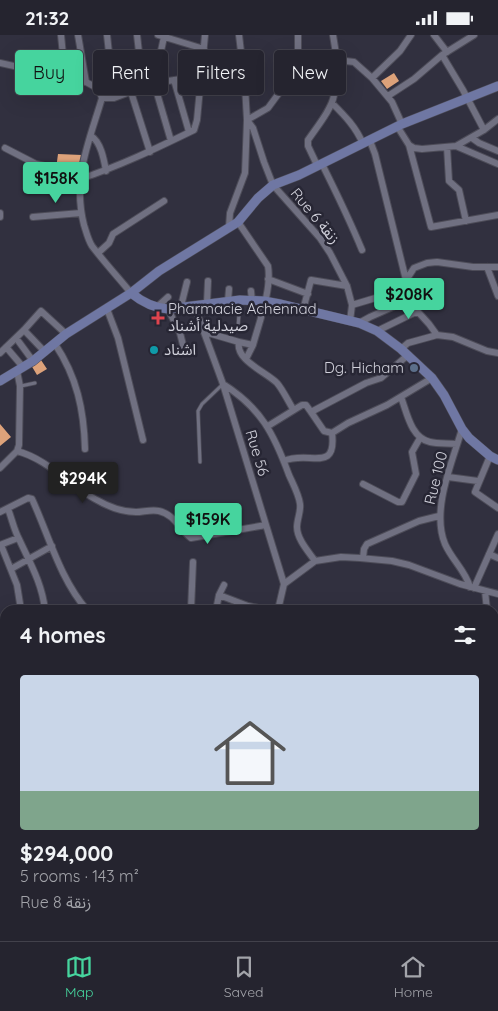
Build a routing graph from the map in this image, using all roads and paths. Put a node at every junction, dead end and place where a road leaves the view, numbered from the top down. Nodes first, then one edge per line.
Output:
1 (62, 35) edge
2 (78, 35) edge
3 (107, 35) edge
4 (137, 35) edge
5 (205, 35) edge
6 (239, 35) edge
7 (298, 35) edge
8 (333, 35) edge
9 (411, 35) edge
10 (434, 35) edge
11 (474, 35) edge
12 (161, 36) edge
13 (204, 49) joint
14 (63, 50) edge
15 (139, 50) edge
16 (159, 50) edge
17 (298, 50) edge
18 (335, 50) edge
19 (445, 54) junction
20 (346, 61) edge
21 (0, 63) edge
22 (15, 66) edge
23 (372, 78) junction
24 (178, 79) edge
25 (83, 80) edge
26 (174, 80) junction
27 (86, 81) junction
28 (168, 81) edge
29 (498, 86) edge
30 (122, 95) edge
31 (132, 95) edge
32 (158, 95) edge
33 (200, 95) edge
34 (278, 95) edge
35 (334, 95) edge
36 (388, 96) junction
37 (102, 98) junction
38 (114, 98) junction
39 (468, 98) junction
40 (332, 103) junction
41 (498, 119) edge
42 (247, 120) junction
43 (399, 125) junction
44 (484, 130) junction
45 (189, 132) junction
46 (91, 136) junction
47 (472, 138) junction
48 (171, 141) junction
49 (366, 142) junction
50 (409, 145) junction
51 (456, 146) junction
52 (447, 147) junction
53 (5, 148) dead end
54 (150, 151) junction
55 (498, 151) edge
56 (320, 164) junction
57 (498, 164) edge
58 (106, 171) junction
59 (80, 177) junction
60 (273, 185) junction
61 (164, 201) dead end
62 (81, 213) junction
63 (498, 215) edge
64 (32, 217) dead end
65 (238, 221) junction
66 (466, 221) junction
67 (229, 227) junction
68 (362, 250) dead end
69 (98, 253) junction
70 (487, 267) junction
71 (498, 267) edge
72 (268, 279) junction
73 (406, 280) junction
74 (208, 281) dead end
75 (186, 282) dead end
76 (347, 286) junction
77 (230, 289) dead end
78 (398, 291) junction
79 (131, 293) junction
80 (308, 293) junction
81 (498, 296) edge
82 (168, 297) dead end
83 (240, 300) junction
84 (228, 301) junction
85 (264, 301) junction
86 (406, 301) junction
87 (207, 303) junction
88 (194, 305) junction
89 (352, 305) junction
90 (157, 307) junction
91 (181, 307) junction
92 (107, 309) junction
93 (168, 309) junction
94 (303, 310) junction
95 (416, 312) junction
96 (354, 322) junction
97 (238, 327) dead end
98 (24, 331) junction
99 (377, 331) junction
100 (205, 332) junction
101 (66, 334) junction
102 (437, 335) junction
103 (19, 342) dead end
104 (239, 342) junction
105 (55, 344) junction
106 (253, 345) junction
107 (6, 347) junction
108 (184, 349) dead end
109 (45, 352) junction
110 (404, 352) junction
111 (0, 353) edge
112 (498, 353) edge
113 (246, 359) junction
114 (33, 361) junction
115 (20, 369) junction
116 (432, 378) junction
117 (0, 381) edge
118 (35, 383) dead end
119 (223, 384) junction
120 (20, 386) junction
121 (401, 397) junction
122 (293, 409) junction
123 (311, 412) junction
124 (268, 426) junction
125 (462, 429) junction
126 (332, 433) junction
127 (420, 438) junction
128 (143, 439) dead end
129 (457, 444) junction
130 (85, 449) dead end
131 (16, 451) junction
132 (494, 458) edge
133 (284, 461) junction
134 (200, 462) dead end
135 (0, 468) edge
136 (448, 477) junction
137 (478, 481) junction
138 (363, 484) dead end
139 (498, 507) edge
140 (8, 509) junction
141 (0, 512) edge
142 (439, 516) junction
143 (266, 525) junction
144 (498, 533) edge
145 (18, 538) junction
146 (0, 545) edge
147 (52, 545) junction
148 (489, 554) junction
149 (29, 558) junction
150 (363, 558) junction
151 (498, 558) edge
152 (315, 561) junction
153 (192, 562) dead end
154 (11, 569) junction
155 (284, 584) junction
156 (224, 585) dead end
157 (498, 586) edge
158 (472, 587) junction
159 (485, 591) junction
160 (496, 593) edge
161 (219, 595) junction
162 (20, 605) edge
163 (45, 605) edge
164 (84, 605) edge
165 (191, 605) edge
166 (217, 605) edge
167 (245, 605) edge
168 (279, 605) edge
169 (486, 605) edge

1 - 14 street
2 - 27 street
3 - 38 street
4 - 15 street
5 - 13 street
6 - 42 street
7 - 17 street
8 - 18 street
9 - 23 street
10 - 19 street
11 - 19 street
12 - 13 street
12 - 16 street
19 - 36 street
19 - 39 street
20 - 23 street
21 - 22 street
23 - 36 street
24 - 26 street
25 - 27 street
26 - 28 street
26 - 45 street
27 - 37 street
29 - 39 street
30 - 38 street
31 - 54 street
32 - 48 street
33 - 45 street
34 - 42 street
35 - 40 street
36 - 43 street
37 - 38 street
37 - 46 street
39 - 43 street
39 - 44 street
40 - 49 street
40 - 56 street
41 - 44 street
42 - 60 street
42 - 67 street
43 - 49 street
43 - 50 street
44 - 47 street
45 - 48 street
46 - 58 street
46 - 59 street
47 - 51 street
47 - 55 street
48 - 54 street
49 - 56 street
49 - 73 street
50 - 52 street
50 - 66 street
51 - 52 street
51 - 57 street
52 - 66 street
53 - 59 street
54 - 58 street
56 - 60 street
56 - 68 street
58 - 59 street
59 - 62 street
60 - 65 street
60 - 76 street, Rue 6 زنقة
61 - 69 street
62 - 64 street
62 - 69 street
63 - 66 street
65 - 67 street
65 - 72 street
67 - 79 street
69 - 79 street
70 - 71 street
70 - 73 street
70 - 81 street
72 - 80 street
72 - 85 street
73 - 78 street
74 - 87 street
75 - 91 street
76 - 80 street
76 - 89 street, Rue 6 زنقة
77 - 84 street
78 - 86 street
78 - 89 street
79 - 90 street
79 - 92 street
80 - 94 street
82 - 90 street
83 - 84 street
83 - 85 street
83 - 97 lane
84 - 87 street
85 - 94 street
85 - 106 street
86 - 95 street
86 - 96 street
87 - 88 street
88 - 91 street
88 - 100 street, Rue 56
89 - 96 street, Rue 6 زنقة
90 - 93 street
91 - 93 street
92 - 101 street
92 - 128 street
93 - 108 street
94 - 96 street
95 - 99 street
95 - 102 street
96 - 99 street
98 - 101 street
98 - 107 street
98 - 109 street
99 - 110 street
100 - 104 street
100 - 119 street, Rue 56
101 - 105 street
102 - 110 street
102 - 112 street
103 - 114 street
104 - 106 street
104 - 113 street
105 - 109 street
105 - 130 street
106 - 113 street
107 - 111 street
107 - 115 street
109 - 114 street
110 - 116 street
110 - 123 street
113 - 122 street
114 - 115 street
115 - 117 street
115 - 120 street
116 - 121 street
116 - 125 street
118 - 120 lane
119 - 124 street
119 - 134 lane
119 - 143 street, Rue 56
120 - 131 street
121 - 126 street
121 - 127 street
122 - 123 street
122 - 124 street
123 - 126 street
124 - 133 street
125 - 129 street, Rue 100
125 - 132 street
126 - 133 street
127 - 129 street
127 - 138 street
129 - 136 street, Rue 100
131 - 135 street
131 - 143 street
132 - 137 street
133 - 152 street
136 - 137 street
136 - 142 street, Rue 100
137 - 139 street
140 - 141 street
140 - 145 street
140 - 147 street
142 - 150 street
142 - 158 street, Rue 100
143 - 155 street, Rue 56
144 - 148 street
145 - 146 street
145 - 149 street
146 - 154 street
147 - 149 street
147 - 164 street
148 - 151 street
148 - 158 street
149 - 154 street
149 - 163 street
150 - 152 street
150 - 158 street
152 - 155 street
153 - 165 street
154 - 162 street
155 - 168 street, Rue 56
156 - 161 street
157 - 160 street
158 - 159 street
159 - 160 street
159 - 169 street
161 - 166 street
161 - 167 street

